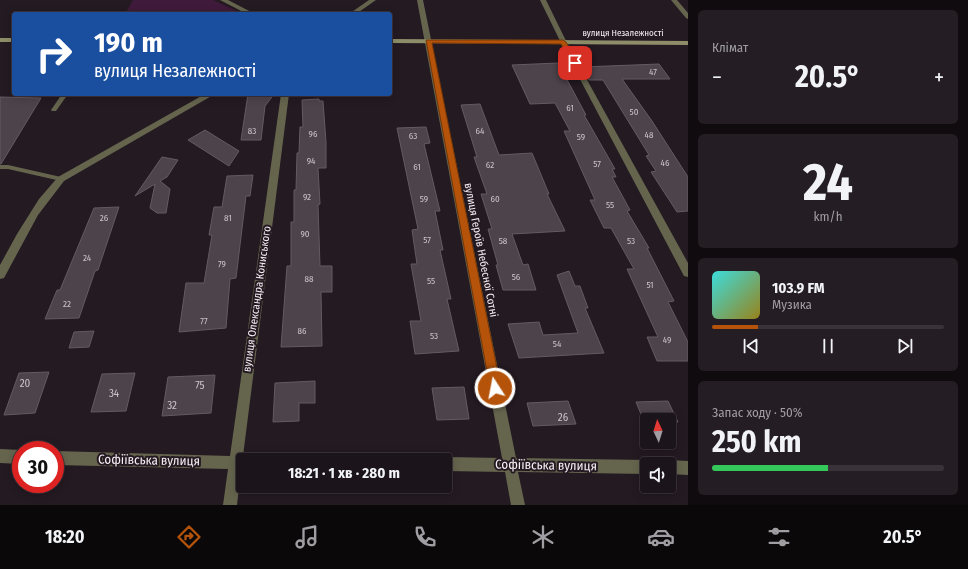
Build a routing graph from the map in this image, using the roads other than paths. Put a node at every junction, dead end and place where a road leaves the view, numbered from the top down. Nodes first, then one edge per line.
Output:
1 (223, 0) edge
2 (373, 0) edge
3 (420, 0) edge
4 (543, 0) edge
5 (674, 0) edge
6 (248, 12) edge
7 (355, 12) edge
8 (688, 17) edge
9 (0, 40) edge
10 (12, 40) edge
11 (392, 41) edge
12 (428, 41) junction
13 (563, 42) junction
14 (688, 42) edge
15 (64, 96) edge
16 (207, 96) edge
17 (285, 96) edge
18 (54, 110) dead end
19 (0, 167) edge
20 (61, 179) junction
21 (688, 273) edge
22 (0, 275) edge
23 (240, 453) edge
24 (0, 456) edge
25 (12, 457) edge
26 (64, 458) edge
27 (236, 463) edge
28 (452, 464) edge
29 (510, 464) junction
30 (640, 467) edge
31 (676, 467) edge
32 (688, 468) edge
33 (236, 477) edge
34 (230, 505) edge
35 (518, 505) edge

1 - 6 street
2 - 7 street
3 - 12 street, вулиця Героїв Небесної Сотні
4 - 13 street
5 - 8 street
9 - 10 main road
11 - 12 main road, вулиця Незалежності
12 - 13 main road, вулиця Незалежності
12 - 29 street, вулиця Героїв Небесної Сотні
13 - 14 main road, вулиця Незалежності
13 - 21 street
15 - 18 lane
16 - 20 street
17 - 23 street, вулиця Олександра Кониського
19 - 20 lane
20 - 22 street
24 - 25 street
26 - 27 street, Софіївська вулиця
28 - 29 street, Софіївська вулиця
29 - 30 street, Софіївська вулиця
29 - 35 street, вулиця Героїв Небесної Сотні
31 - 32 street
33 - 34 street, вулиця Олександра Кониського

